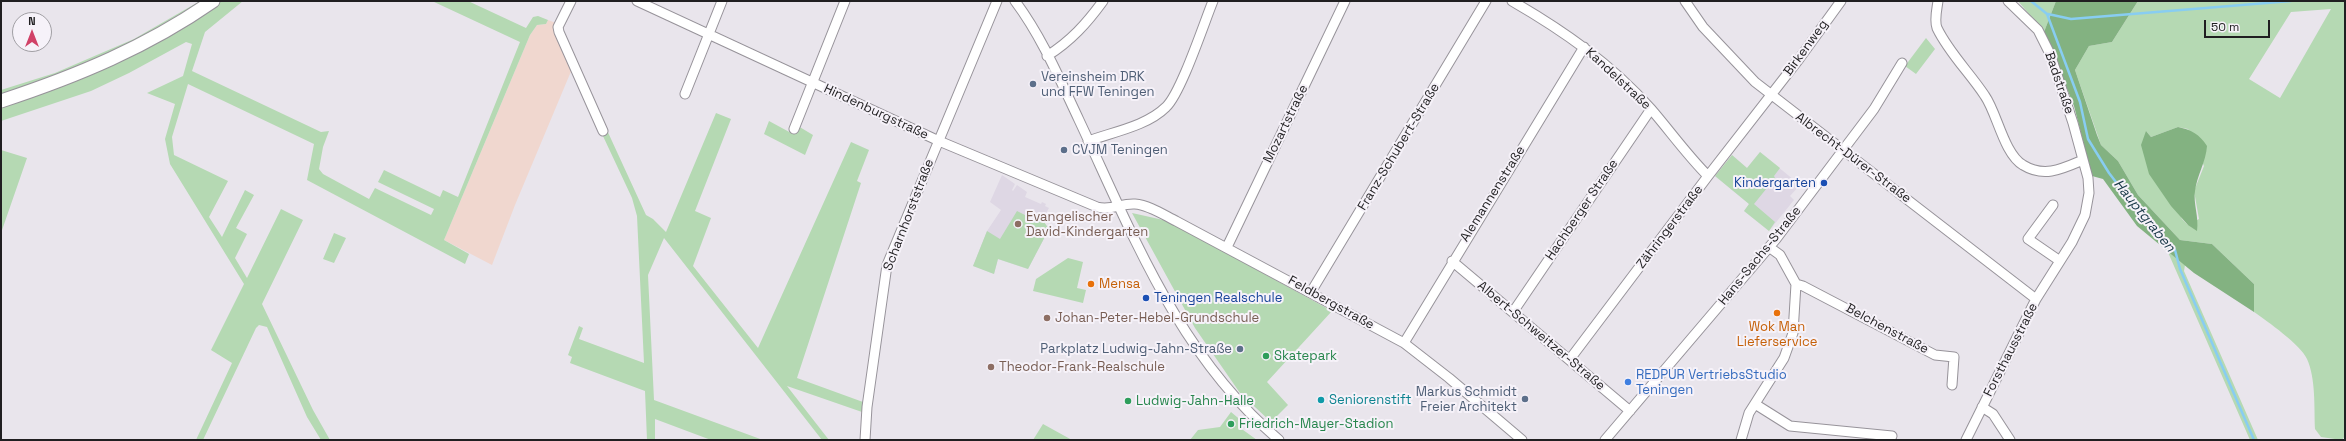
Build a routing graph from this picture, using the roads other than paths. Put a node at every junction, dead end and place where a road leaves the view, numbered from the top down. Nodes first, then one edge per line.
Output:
1 (213, 1) edge
2 (571, 1) edge
3 (637, 1) edge
4 (722, 1) edge
5 (845, 1) edge
6 (997, 1) edge
7 (1015, 1) edge
8 (1103, 1) edge
9 (1213, 1) edge
10 (1345, 1) edge
11 (1486, 1) edge
12 (1512, 1) edge
13 (1685, 1) edge
14 (1841, 1) edge
15 (1938, 1) edge
16 (2008, 1) edge
17 (709, 35) junction
18 (1584, 46) junction
19 (1047, 56) junction
20 (1902, 64) dead end
21 (812, 82) junction
22 (685, 94) dead end
23 (1772, 95) junction
24 (1, 101) edge
25 (1651, 109) junction
26 (794, 129) dead end
27 (603, 131) dead end
28 (939, 141) junction
29 (1088, 141) junction
30 (1843, 151) junction
31 (2083, 160) junction
32 (1708, 176) junction
33 (2088, 178) joint
34 (2053, 205) dead end
35 (1119, 206) junction
36 (1227, 247) junction
37 (1769, 247) junction
38 (1452, 261) junction
39 (2060, 261) junction
40 (1796, 284) junction
41 (1311, 292) junction
42 (2036, 299) junction
43 (1513, 312) junction
44 (1404, 343) junction
45 (1570, 359) junction
46 (1952, 385) dead end
47 (1754, 404) junction
48 (1982, 407) junction
49 (1630, 411) junction
50 (1892, 436) dead end
51 (865, 440) edge
52 (1279, 440) edge
53 (1522, 440) edge
54 (1606, 440) edge
55 (1742, 440) edge
56 (1966, 440) edge
57 (2010, 440) edge

1 - 24 main road
2 - 27 street
3 - 17 street, Hindenburgstraße
4 - 17 street
5 - 21 street
6 - 28 street, Scharnhorststraße
7 - 19 street
8 - 19 street
9 - 29 street
10 - 36 street, Mozartstraße
11 - 41 street, Franz-Schubert-Straße
12 - 18 street, Kandelstraße
13 - 23 street, Albrecht-Dürer-Straße
14 - 23 street, Birkenweg
15 - 31 street
16 - 31 street, Badstraße
17 - 21 street, Hindenburgstraße
17 - 22 street
18 - 25 street, Kandelstraße
18 - 38 street, Alemannenstraße
19 - 29 street
20 - 30 street, Hans-Sachs-Straße
21 - 26 street
21 - 28 street, Hindenburgstraße
23 - 30 street, Albrecht-Dürer-Straße
23 - 32 street, Zähringerstraße
25 - 32 street, Kandelstraße
25 - 43 street, Hachberger Straße
28 - 35 street, Hindenburgstraße
28 - 51 street, Scharnhorststraße
29 - 35 street
30 - 37 street, Hans-Sachs-Straße
30 - 42 street, Albrecht-Dürer-Straße
31 - 33 street, Badstraße
32 - 45 street, Zähringerstraße
33 - 39 street, Forsthausstraße
34 - 39 street
35 - 36 street, Feldbergstraße
35 - 52 street
36 - 41 street, Feldbergstraße
37 - 40 street
37 - 49 street, Hans-Sachs-Straße
38 - 43 street, Albert-Schweitzer-Straße
38 - 44 street, Alemannenstraße
39 - 42 street, Forsthausstraße
40 - 46 street, Belchenstraße
40 - 47 street
41 - 44 street, Feldbergstraße
42 - 48 street, Forsthausstraße
43 - 45 street, Albert-Schweitzer-Straße
44 - 53 street, Feldbergstraße
45 - 49 street, Albert-Schweitzer-Straße
47 - 50 street
47 - 55 street
48 - 56 street, Forsthausstraße
48 - 57 street
49 - 54 street, Hans-Sachs-Straße

